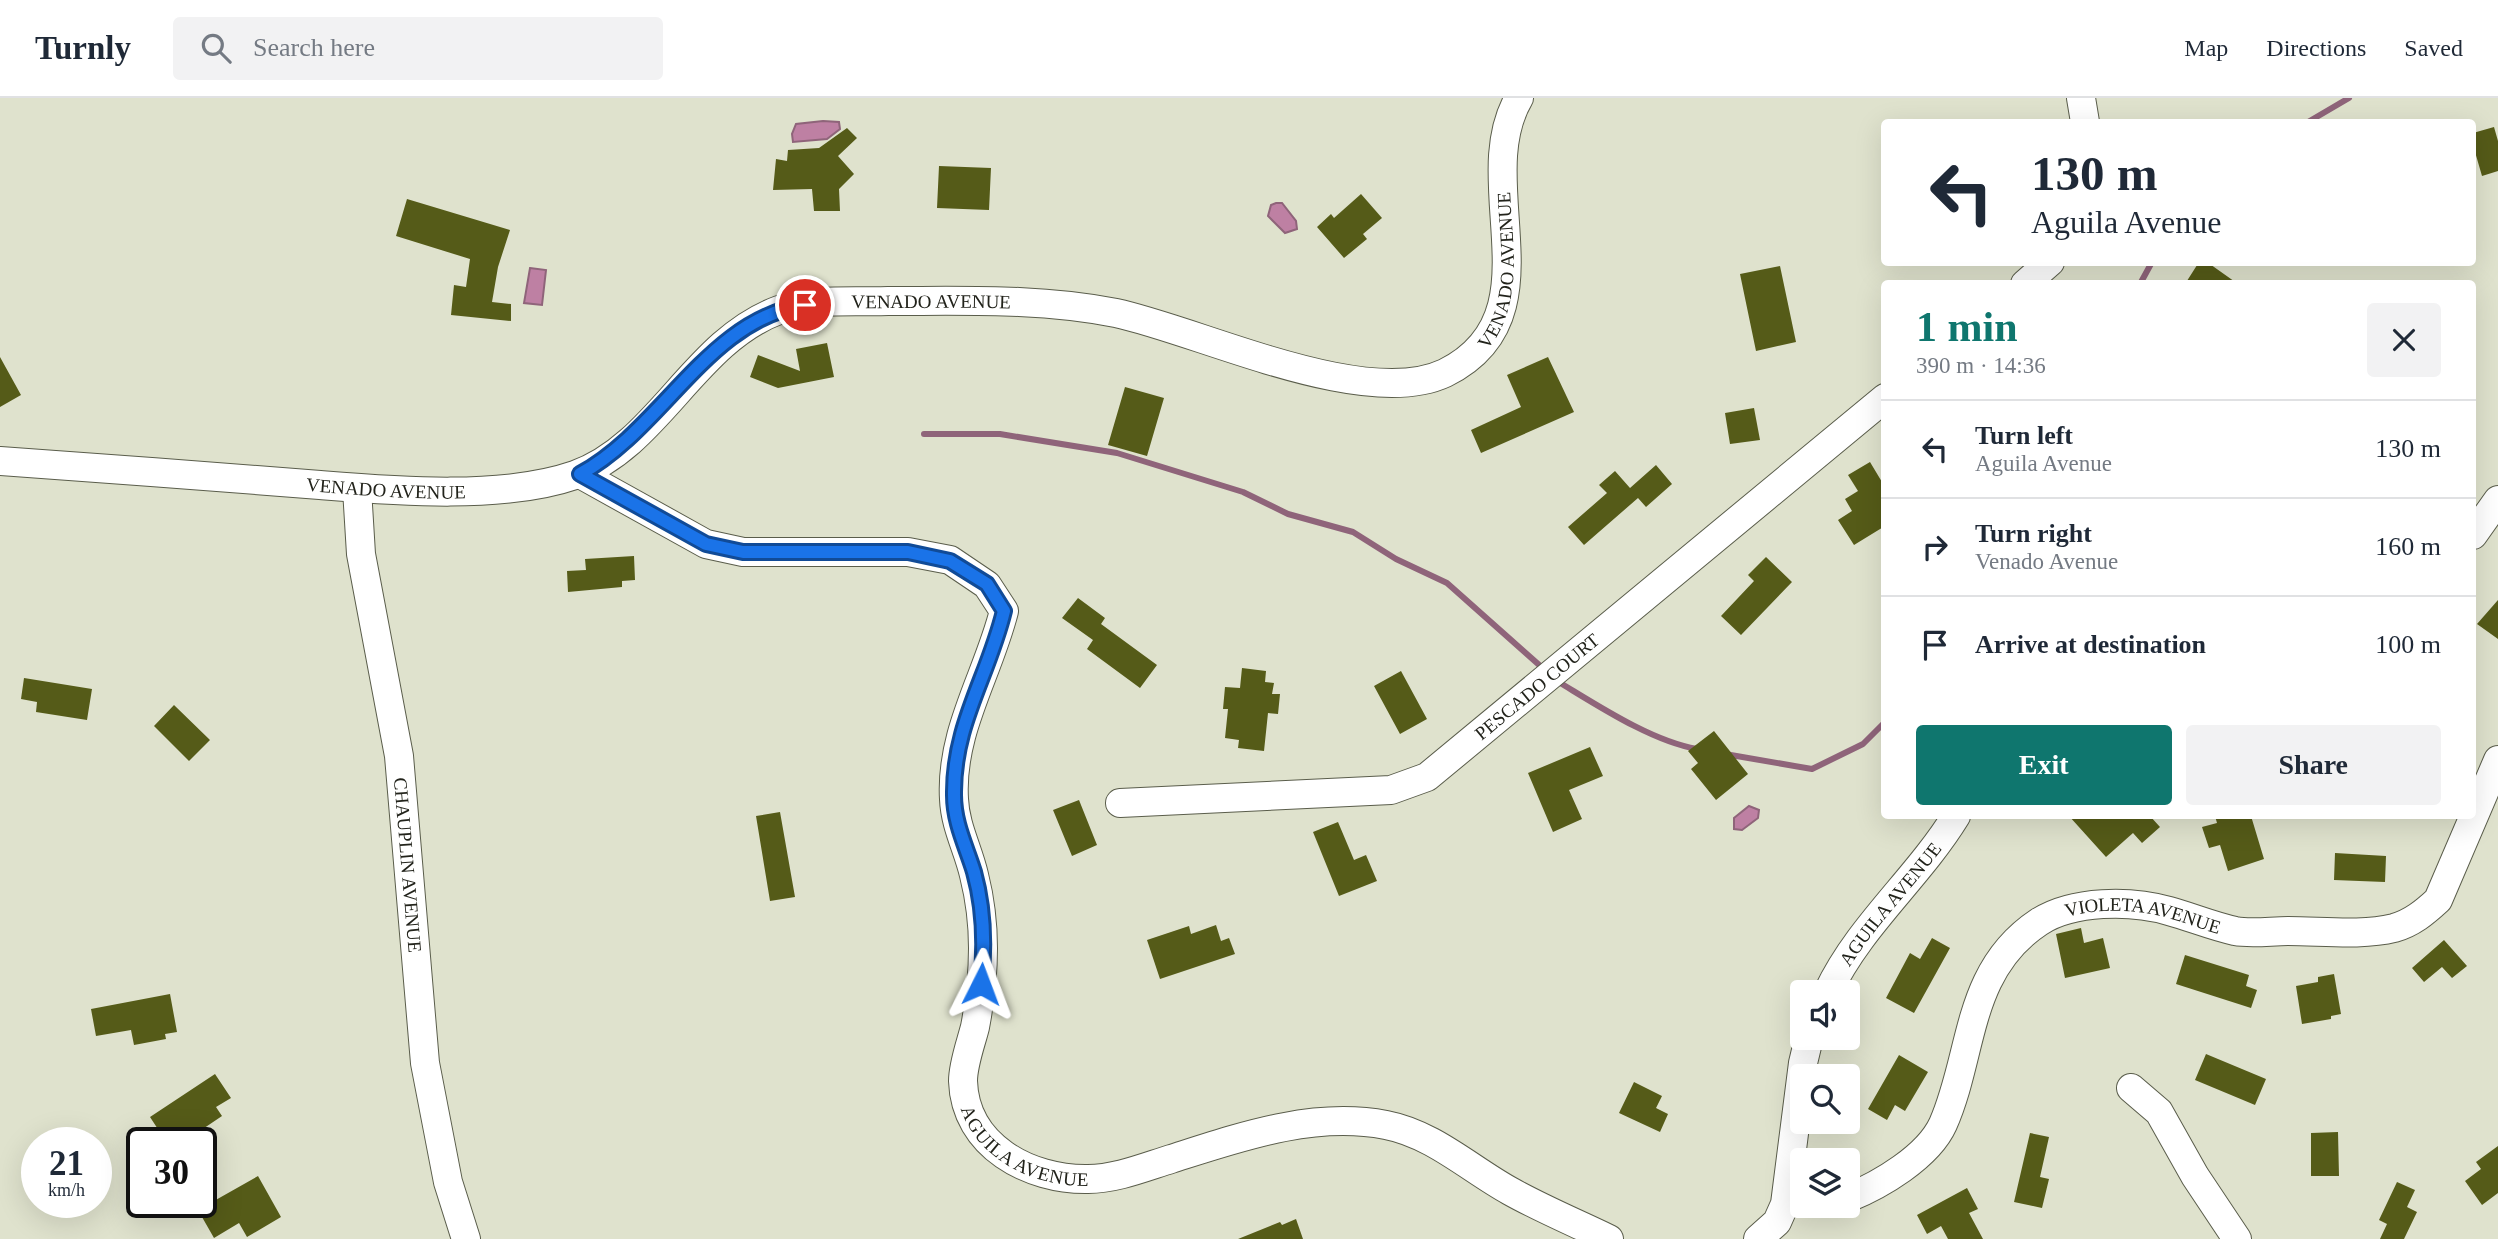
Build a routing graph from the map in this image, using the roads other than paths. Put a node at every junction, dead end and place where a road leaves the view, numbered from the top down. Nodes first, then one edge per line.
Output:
1 (1519, 98) edge
2 (2081, 98) edge
3 (2084, 119) edge
4 (2045, 266) edge
5 (2030, 280) edge
6 (1881, 401) edge
7 (0, 461) edge
8 (580, 474) junction
9 (357, 489) junction
10 (2498, 500) edge
11 (2476, 531) edge
12 (2498, 760) edge
13 (1120, 803) dead end
14 (2476, 811) edge
15 (1954, 819) edge
16 (2473, 819) edge
17 (1834, 980) edge
18 (1807, 1050) edge
19 (2132, 1088) dead end
20 (1798, 1148) edge
21 (1860, 1191) edge
22 (1790, 1208) edge
23 (466, 1239) edge
24 (1609, 1239) edge
25 (1758, 1239) edge
26 (2237, 1239) edge

1 - 8 street, VENADO AVENUE
2 - 3 street
4 - 5 street
6 - 13 street, PESCADO COURT
7 - 9 street, VENADO AVENUE
8 - 9 street, VENADO AVENUE
8 - 24 street, AGUILA AVENUE
9 - 23 street, CHAUPLIN AVENUE
10 - 11 street
12 - 14 street, VIOLETA AVENUE
15 - 17 street, AGUILA AVENUE
16 - 21 street, VIOLETA AVENUE
18 - 20 street
19 - 26 street
22 - 25 street

